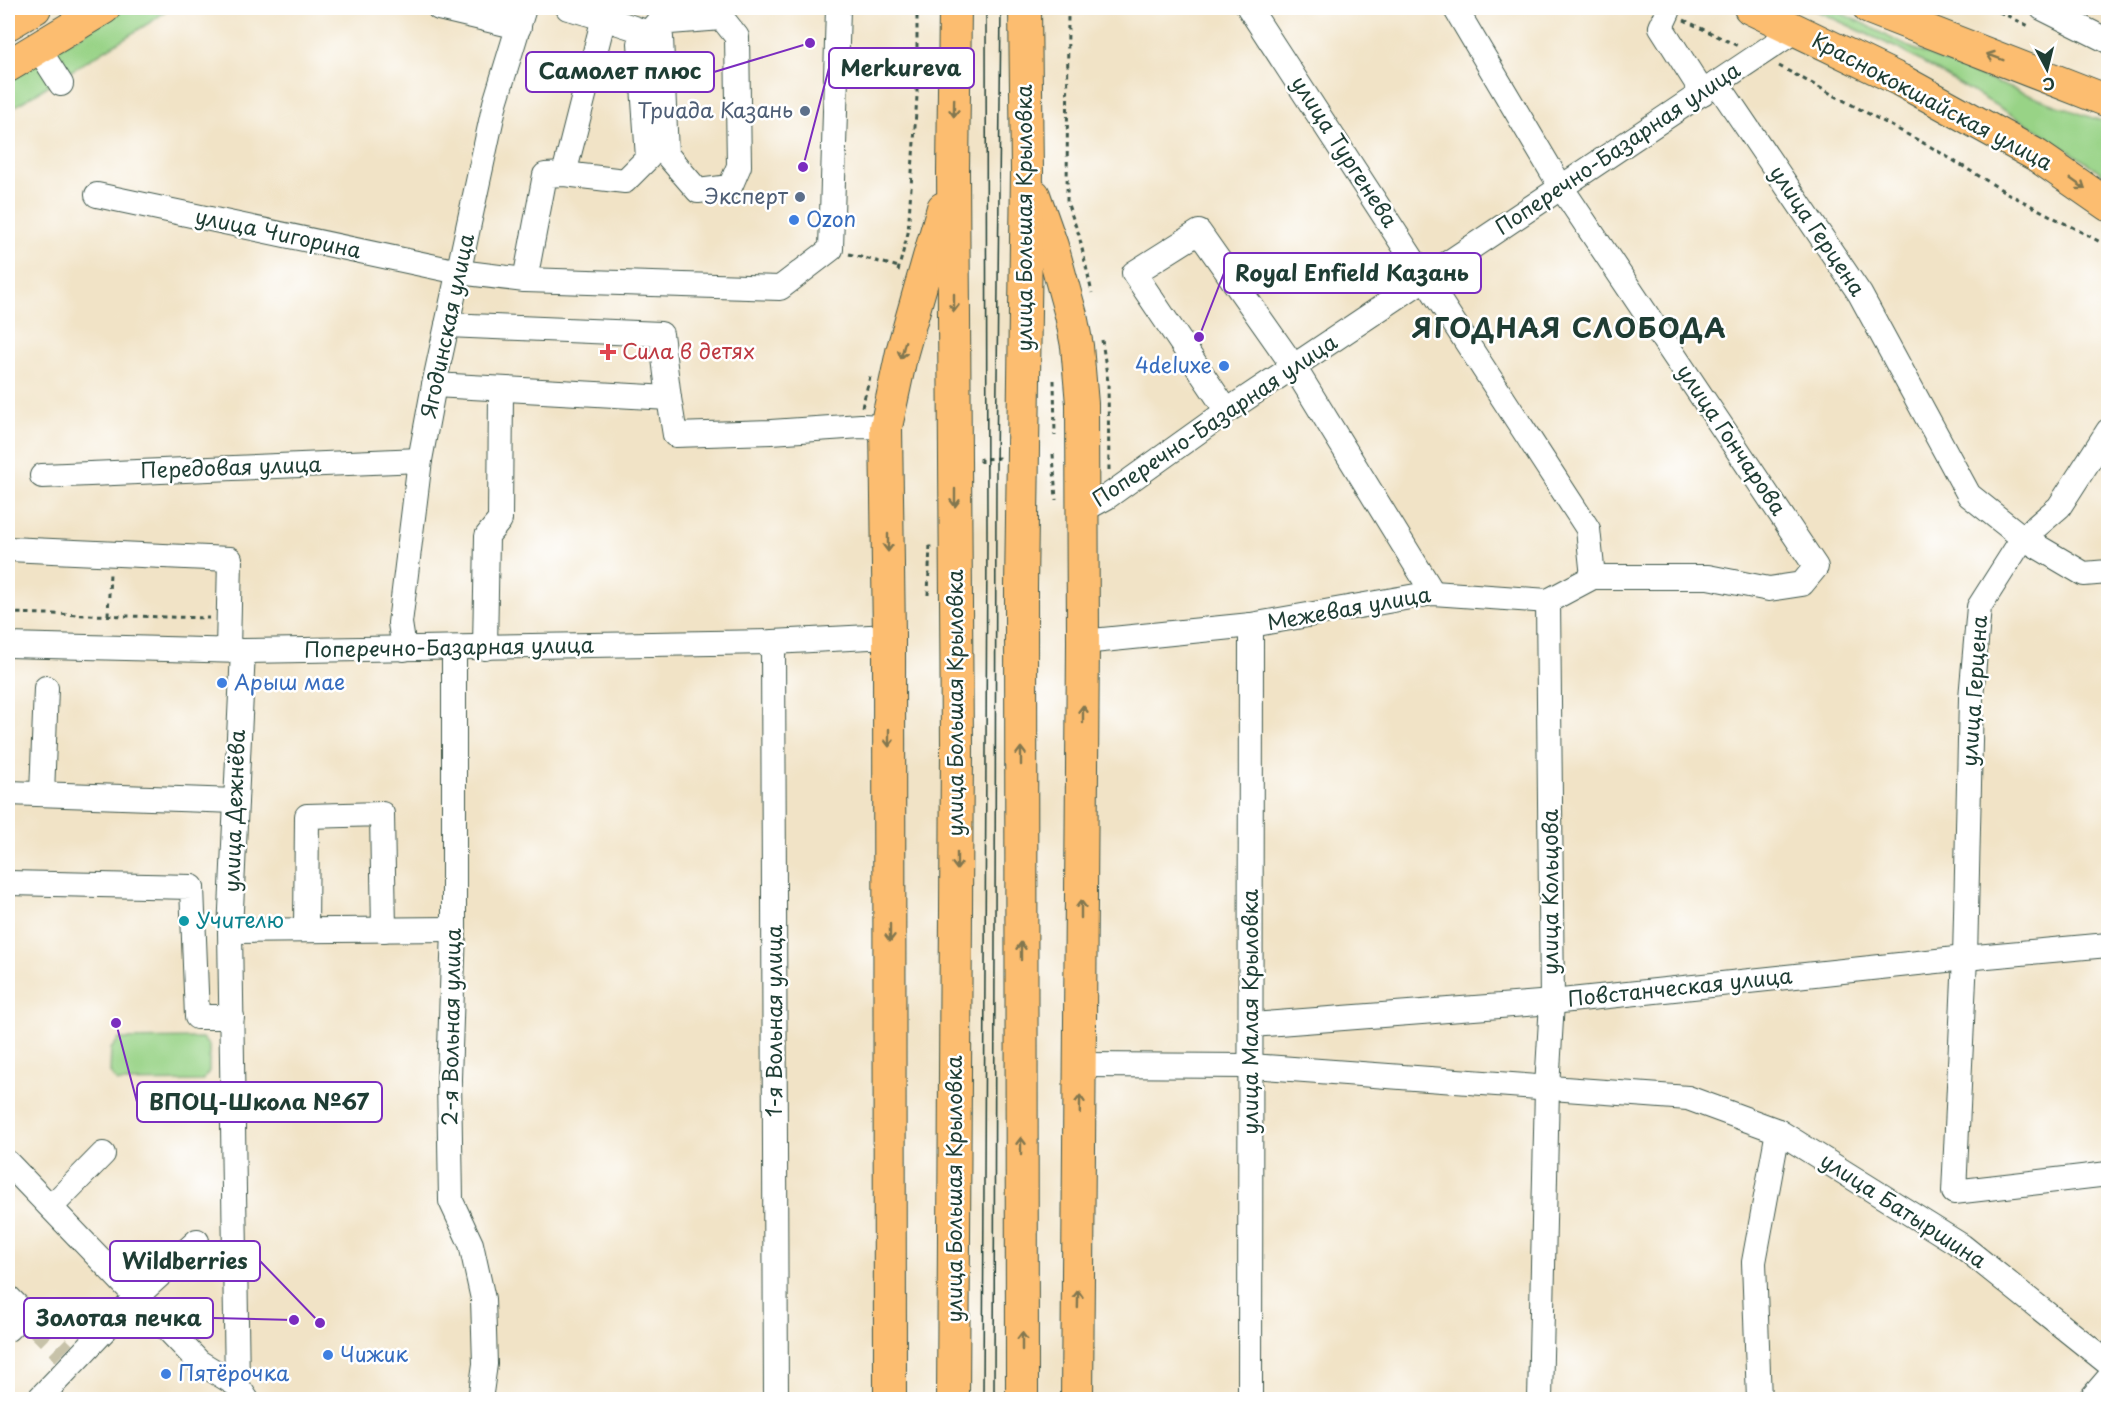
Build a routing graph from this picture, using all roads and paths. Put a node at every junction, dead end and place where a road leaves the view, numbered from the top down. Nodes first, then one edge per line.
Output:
1 (35, 8) edge
2 (104, 8) edge
3 (439, 8) edge
4 (568, 8) edge
5 (838, 8) edge
6 (956, 8) edge
7 (1025, 8) edge
8 (1249, 8) edge
9 (1455, 8) edge
10 (1750, 8) edge
11 (1869, 8) edge
12 (2042, 8) edge
13 (1668, 12) joint
14 (522, 17) edge
15 (604, 17) junction
16 (8, 24) edge
17 (1796, 30) junction
18 (2109, 41) edge
19 (38, 48) junction
20 (1760, 55) junction
21 (8, 66) edge
22 (61, 84) dead end
23 (1710, 88) junction
24 (2109, 101) edge
25 (953, 172) junction
26 (1027, 172) junction
27 (564, 174) junction
28 (1561, 187) junction
29 (97, 195) dead end
30 (2109, 205) edge
31 (2109, 246) edge
32 (831, 249) junction
33 (899, 267) dead end
34 (459, 272) junction
35 (1426, 278) junction
36 (525, 280) junction
37 (447, 325) junction
38 (1294, 367) junction
39 (434, 385) junction
40 (501, 390) junction
41 (669, 398) junction
42 (1054, 399) dead end
43 (1227, 411) junction
44 (886, 427) junction
45 (2109, 431) edge
46 (1055, 436) dead end
47 (1006, 458) dead end
48 (420, 460) junction
49 (981, 470) dead end
50 (42, 476) dead end
51 (1083, 510) junction
52 (2023, 538) junction
53 (8, 549) edge
54 (111, 553) junction
55 (2109, 572) edge
56 (1593, 577) junction
57 (1433, 593) junction
58 (1548, 601) junction
59 (8, 613) edge
60 (108, 615) junction
61 (228, 618) junction
62 (1251, 625) junction
63 (890, 636) junction
64 (773, 642) junction
65 (1083, 642) junction
66 (8, 645) edge
67 (485, 648) junction
68 (404, 649) junction
69 (454, 649) junction
70 (235, 651) junction
71 (46, 688) dead end
72 (8, 793) edge
73 (42, 794) junction
74 (236, 801) junction
75 (8, 883) edge
76 (454, 929) junction
77 (306, 930) junction
78 (384, 930) junction
79 (230, 931) junction
80 (2109, 945) edge
81 (1965, 958) junction
82 (1552, 1002) junction
83 (232, 1017) junction
84 (1252, 1025) junction
85 (1080, 1065) junction
86 (1251, 1066) junction
87 (1547, 1089) junction
88 (1778, 1131) junction
89 (103, 1154) dead end
90 (8, 1162) edge
91 (2109, 1174) edge
92 (51, 1207) junction
93 (197, 1241) dead end
94 (136, 1297) junction
95 (2109, 1363) edge
96 (2109, 1379) edge
97 (242, 1392) edge
98 (38, 1400) edge
99 (480, 1400) edge
100 (776, 1400) edge
101 (890, 1400) edge
102 (953, 1400) edge
103 (1022, 1400) edge
104 (1077, 1400) edge
105 (1250, 1400) edge
106 (1540, 1400) edge
107 (1759, 1400) edge
108 (2090, 1400) edge

1 - 16 main road
2 - 19 main road
3 - 14 street
4 - 15 street
5 - 32 street
6 -> 25 main road, улица Большая Крыловка
7 - 26 main road, улица Большая Крыловка
8 - 35 street, улица Тургенева
9 - 28 street, улица Гончарова
10 - 17 main road, Краснококшайская улица
24 -> 11 main road
12 - 18 street
13 - 20 path
13 - 23 street, улица Герцена
14 - 34 street, Ягодинская улица
15 - 27 street
15 - 27 street
17 - 20 street, Поперечно-Базарная улица
17 -> 30 main road, Краснококшайская улица
19 - 21 main road
19 - 22 street
20 - 23 street, Поперечно-Базарная улица
20 - 31 path
23 - 28 street, Поперечно-Базарная улица
23 - 52 street, улица Герцена
25 -> 44 main road
25 -> 102 main road, улица Большая Крыловка
26 - 51 main road
103 -> 26 main road, улица Большая Крыловка
27 - 36 street
28 - 35 street, Поперечно-Базарная улица
28 - 56 street, улица Гончарова
29 - 34 street, улица Чигорина
32 - 33 path
32 - 36 street, улица Чигорина
34 - 36 street, улица Чигорина
34 - 37 street, Ягодинская улица
35 - 38 street, Поперечно-Базарная улица
35 - 56 street, улица Тургенева
37 - 39 street, Ягодинская улица
37 - 41 street
38 - 43 street, Поперечно-Базарная улица
38 - 43 street
38 - 57 street
39 - 40 street
39 - 48 street, Ягодинская улица
40 - 41 street
40 - 67 street
41 - 44 street
42 - 46 path
43 - 51 street, Поперечно-Базарная улица
44 -> 63 main road
45 - 52 street
47 - 49 path
48 - 50 street, Передовая улица
48 - 68 street, Ягодинская улица
51 - 65 main road
52 - 55 street
52 - 81 street, улица Герцена
53 - 54 street
54 - 60 path
54 - 61 street, улица Дежнёва
56 - 58 street
57 - 58 street, Межевая улица
57 - 62 street, Межевая улица
58 - 82 street, улица Кольцова
59 - 60 path
60 - 61 path
61 - 70 street, улица Дежнёва
62 - 65 street, Межевая улица
62 - 84 street, улица Малая Крыловка
63 - 64 street, Поперечно-Базарная улица
63 -> 101 main road
64 - 67 street, Поперечно-Базарная улица
64 - 100 street, 1-я Вольная улица
85 -> 65 main road
66 - 70 street, Поперечно-Базарная улица
67 - 69 street, Поперечно-Базарная улица
68 - 69 street, Поперечно-Базарная улица
68 - 70 street, Поперечно-Базарная улица
69 - 76 street, 2-я Вольная улица
70 - 74 street, улица Дежнёва
71 - 73 street
72 - 73 street
73 - 74 street
74 - 79 street, улица Дежнёва
75 - 83 street
76 - 78 street
76 - 99 street, 2-я Вольная улица
77 - 78 street
77 - 78 street
77 - 79 street
79 - 83 street, улица Дежнёва
80 - 81 street, Повстанческая улица
81 - 82 street, Повстанческая улица
81 - 91 street, улица Герцена
82 - 84 street, Повстанческая улица
82 - 87 street, улица Кольцова
83 - 97 street, улица Дежнёва
84 - 86 street, улица Малая Крыловка
85 - 86 street
104 -> 85 main road
86 - 87 street
86 - 105 street, улица Малая Крыловка
87 - 88 street
87 - 106 street, улица Кольцова
88 - 95 street, улица Батыршина
88 - 107 street
89 - 92 street
90 - 92 street
92 - 94 street
93 - 94 street
94 - 97 street
94 - 98 street
96 - 108 street

